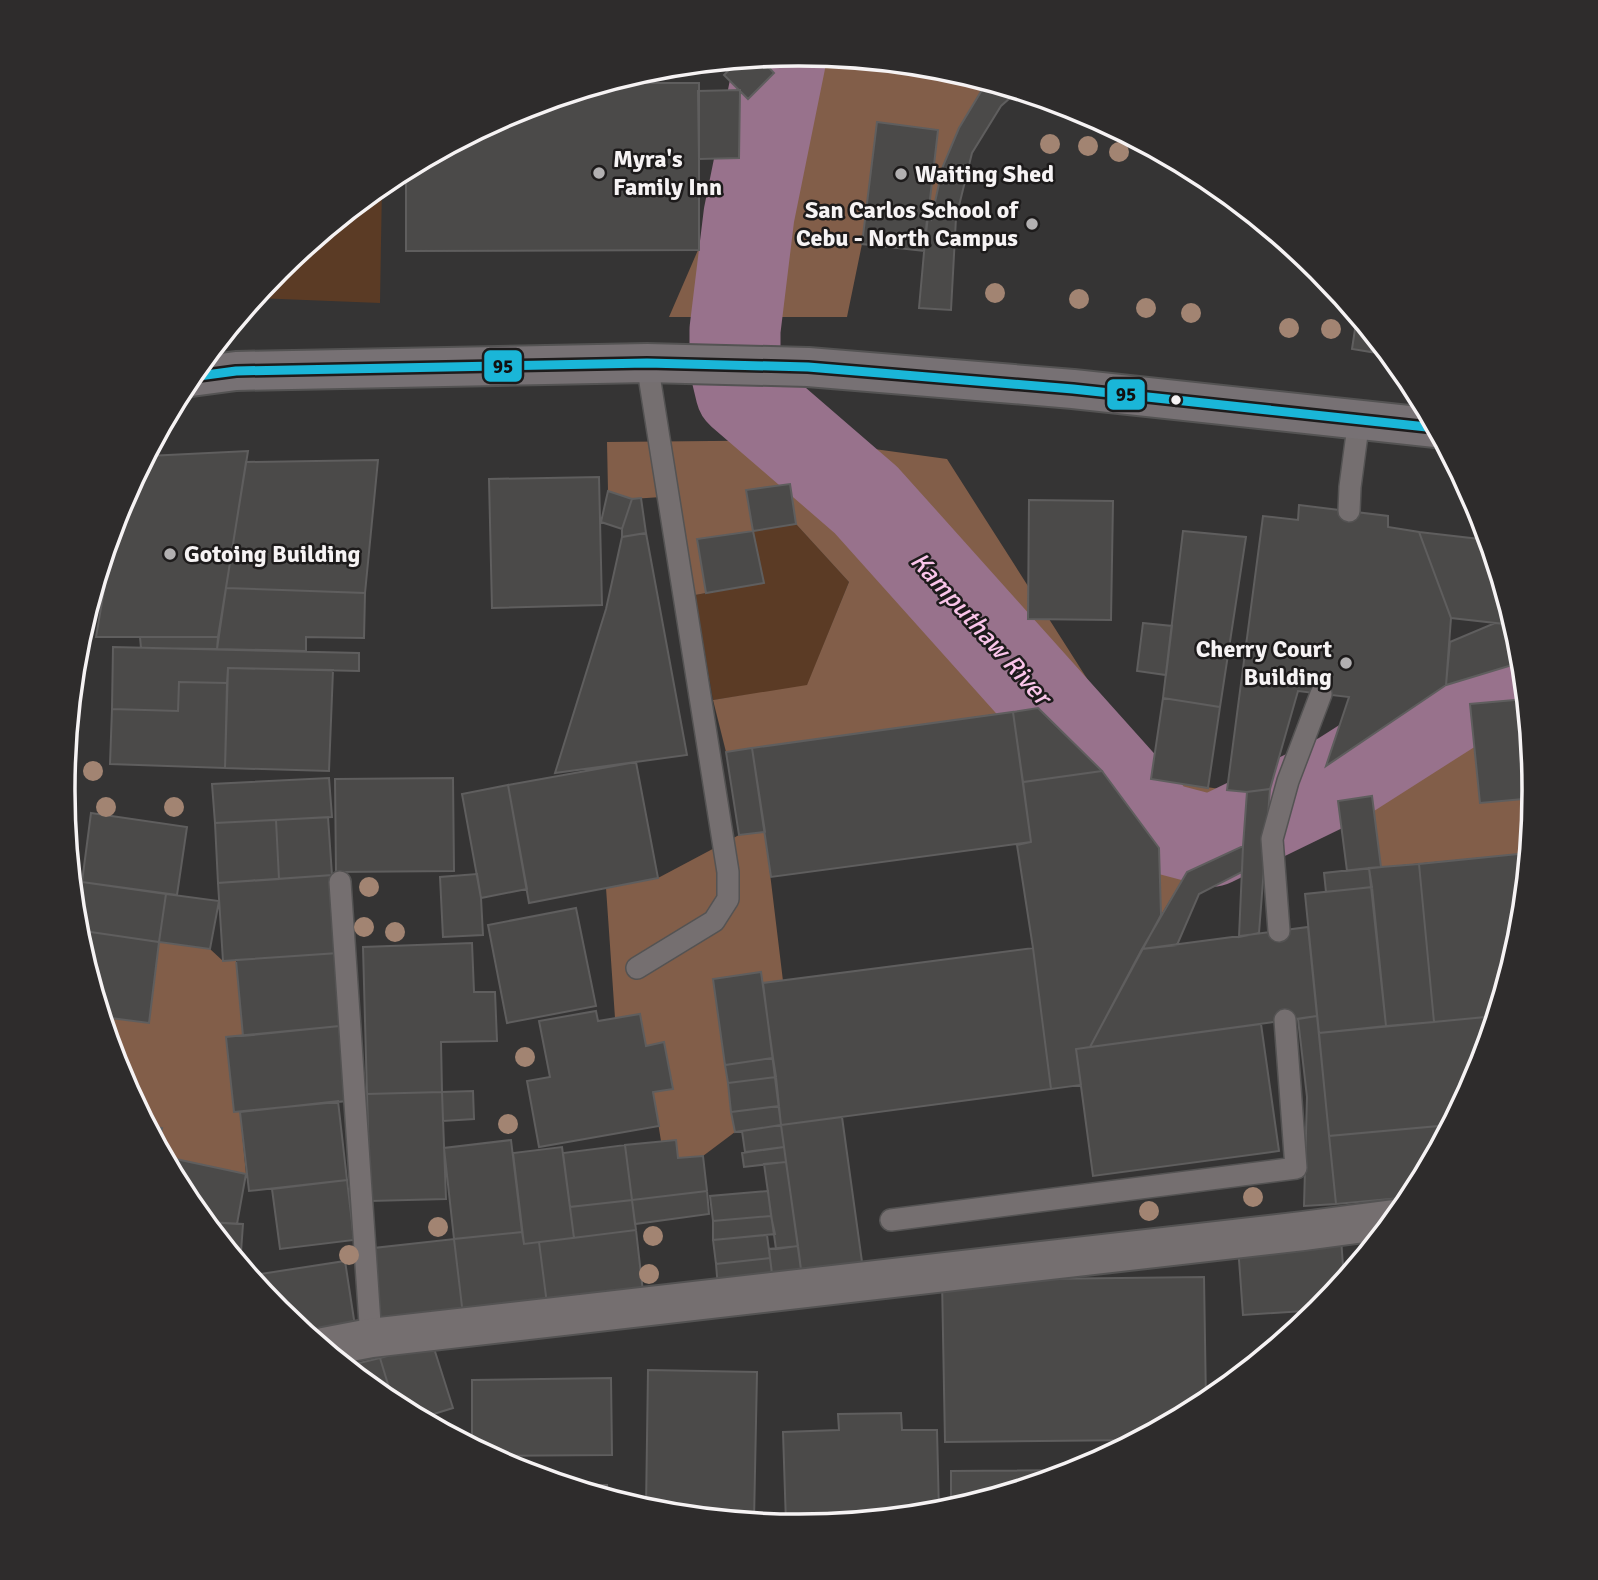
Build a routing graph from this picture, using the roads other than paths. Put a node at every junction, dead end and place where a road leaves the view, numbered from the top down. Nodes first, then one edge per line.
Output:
1 (647, 363) junction
2 (207, 375) edge
3 (1359, 419) junction
4 (1425, 427) edge
5 (1349, 511) dead end
6 (1321, 694) dead end
7 (340, 882) dead end
8 (1279, 931) dead end
9 (637, 968) dead end
10 (1285, 1020) dead end
11 (891, 1220) dead end
12 (1380, 1221) edge
13 (371, 1338) junction
14 (335, 1345) edge

1 - 2 main road
1 - 3 main road
1 - 9 lane
3 - 4 main road
3 - 5 lane
6 - 8 lane
7 - 13 lane
10 - 11 lane
12 - 13 street
13 - 14 street

